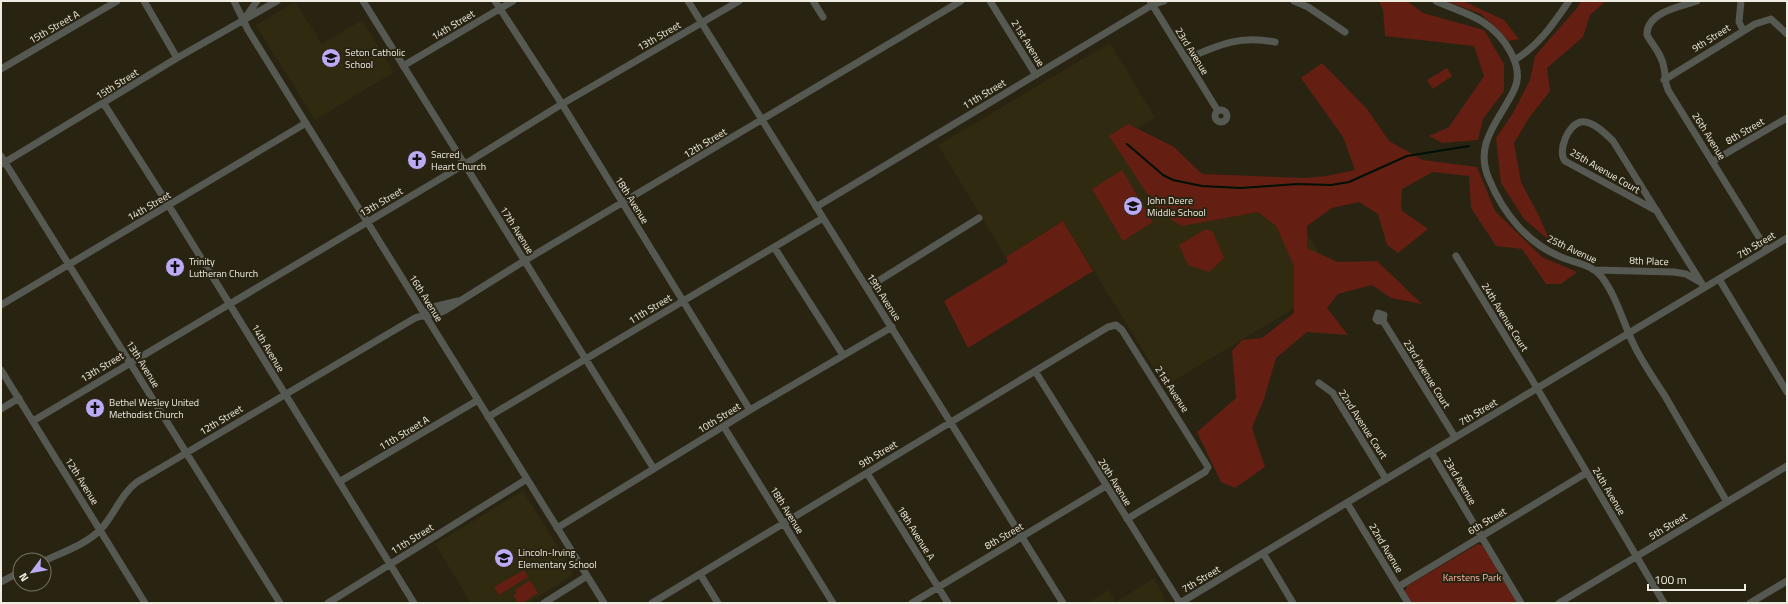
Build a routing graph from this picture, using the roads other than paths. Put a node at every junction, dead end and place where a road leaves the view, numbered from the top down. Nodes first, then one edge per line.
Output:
1 (118, 1) edge
2 (144, 1) edge
3 (234, 1) edge
4 (257, 1) edge
5 (277, 1) edge
6 (363, 1) edge
7 (495, 1) edge
8 (513, 1) edge
9 (688, 1) edge
10 (739, 1) edge
11 (813, 1) edge
12 (961, 1) edge
13 (990, 1) edge
14 (1164, 1) edge
15 (1294, 1) edge
16 (1436, 1) edge
17 (1569, 1) edge
18 (1697, 1) edge
19 (1741, 1) edge
20 (1151, 3) edge
21 (500, 9) junction
22 (823, 17) dead end
23 (244, 20) junction
24 (702, 23) junction
25 (1743, 30) junction
26 (1344, 32) dead end
27 (1787, 34) edge
28 (1275, 42) dead end
29 (177, 58) junction
30 (1186, 59) junction
31 (1514, 60) junction
32 (403, 66) junction
33 (1, 69) edge
34 (1036, 75) junction
35 (1664, 80) junction
36 (104, 104) junction
37 (562, 104) junction
38 (1218, 112) dead end
39 (1787, 118) edge
40 (762, 120) junction
41 (306, 123) junction
42 (2, 161) edge
43 (1713, 162) junction
44 (465, 164) junction
45 (622, 203) junction
46 (169, 206) junction
47 (816, 207) junction
48 (1657, 211) junction
49 (823, 218) junction
50 (979, 218) dead end
51 (367, 222) junction
52 (1787, 238) edge
53 (774, 247) junction
54 (1767, 250) junction
55 (1456, 256) dead end
56 (524, 261) junction
57 (69, 264) junction
58 (1595, 270) junction
59 (1719, 279) junction
60 (1703, 285) junction
61 (867, 288) junction
62 (682, 301) junction
63 (229, 304) junction
64 (1, 305) edge
65 (425, 314) junction
66 (1383, 321) dead end
67 (1116, 325) joint
68 (892, 327) junction
69 (1629, 333) junction
70 (843, 355) junction
71 (586, 358) junction
72 (130, 362) junction
73 (1, 370) edge
74 (1035, 371) junction
75 (1319, 384) dead end
76 (1537, 388) junction
77 (1787, 392) edge
78 (284, 394) junction
79 (19, 398) junction
80 (478, 400) junction
81 (1, 409) edge
82 (750, 410) junction
83 (488, 417) junction
84 (33, 421) junction
85 (951, 422) junction
86 (724, 427) junction
87 (1455, 437) junction
88 (1431, 452) junction
89 (187, 453) junction
90 (1787, 466) edge
91 (654, 469) junction
92 (867, 473) junction
93 (1586, 473) junction
94 (527, 479) junction
95 (1386, 479) junction
96 (340, 482) junction
97 (1106, 486) junction
98 (1727, 502) junction
99 (1347, 503) junction
100 (1127, 519) junction
101 (783, 523) junction
102 (557, 528) junction
103 (100, 530) junction
104 (1481, 536) junction
105 (1022, 537) junction
106 (1263, 553) junction
107 (1636, 556) junction
108 (52, 557) edge
109 (390, 565) junction
110 (700, 574) junction
111 (12, 576) edge
112 (587, 576) junction
113 (1787, 581) edge
114 (1, 582) edge
115 (938, 587) junction
116 (1398, 587) junction
117 (145, 603) edge
118 (280, 603) edge
119 (328, 603) edge
120 (414, 603) edge
121 (544, 603) edge
122 (604, 603) edge
123 (652, 603) edge
124 (718, 603) edge
125 (833, 603) edge
126 (912, 603) edge
127 (948, 603) edge
128 (1063, 603) edge
129 (1180, 603) edge
130 (1293, 603) edge
131 (1408, 603) edge
132 (1521, 603) edge
133 (1559, 603) edge
134 (1664, 603) edge
135 (1750, 603) edge

1 - 33 street, 15th Street A
2 - 29 street
3 - 23 street, 16th Avenue
4 - 23 street
5 - 23 street, 15th Street
6 - 32 street, 17th Avenue
7 - 21 street, 18th Avenue
8 - 21 street, 14th Street
9 - 24 street, 19th Avenue
10 - 24 street, 13th Street
11 - 22 street
12 - 40 street, 12th Street
13 - 34 street, 21st Avenue
14 - 20 street, 11th Street
15 - 26 street
16 - 31 street, 25th Avenue
17 - 31 street
18 - 35 street, 26th Avenue
19 - 25 street
20 - 30 street, 23rd Avenue
20 - 34 street, 11th Street
21 - 32 street, 14th Street
21 - 37 street, 18th Avenue
23 - 29 street, 15th Street
23 - 41 street, 16th Avenue
24 - 37 street, 13th Street
24 - 40 street, 19th Avenue
25 - 27 street, 9th Street
25 - 35 street, 9th Street
28 - 30 street
29 - 36 street, 15th Street
30 - 38 street, 23rd Avenue
31 - 58 street, 25th Avenue
32 - 44 street, 17th Avenue
34 - 47 street, 11th Street
35 - 43 street, 26th Avenue
36 - 42 street, 15th Street
36 - 46 street, 14th Avenue
37 - 44 street, 13th Street
37 - 45 street, 18th Avenue
39 - 43 street, 8th Street
40 - 45 street, 12th Street
40 - 47 street, 19th Avenue
41 - 46 street, 14th Street
41 - 51 street, 16th Avenue
42 - 57 street, 13th Avenue
43 - 54 street, 26th Avenue
44 - 51 street, 13th Street
44 - 56 street, 17th Avenue
45 - 56 street, 12th Street
45 - 62 street, 18th Avenue
46 - 57 street, 14th Street
46 - 63 street, 14th Avenue
47 - 49 street, 19th Avenue
48 - 48 street, 25th Avenue Court
48 - 60 street, 25th Avenue Court
49 - 53 street, 11th Street
49 - 61 street, 19th Avenue
50 - 61 street
51 - 63 street, 13th Street
51 - 65 street, 16th Avenue
52 - 54 street, 7th Street
53 - 62 street, 11th Street
53 - 70 street
54 - 59 street, 7th Street
55 - 76 street, 24th Avenue Court
56 - 65 street, 12th Street
56 - 71 street, 17th Avenue
57 - 64 street, 14th Street
57 - 72 street, 13th Avenue
58 - 60 street, 8th Place
58 - 69 street, 25th Avenue
59 - 60 street, 7th Street
59 - 77 street
60 - 69 street, 7th Street
61 - 68 street, 19th Avenue
62 - 71 street, 11th Street
62 - 82 street, 18th Avenue
63 - 72 street, 13th Street
63 - 78 street, 14th Avenue
65 - 78 street, 12th Street
65 - 80 street, 16th Avenue
66 - 87 street, 23rd Avenue Court
67 - 74 street, 9th Street
67 - 100 street, 21st Avenue
68 - 70 street, 10th Street
68 - 85 street, 19th Avenue
69 - 76 street, 7th Street
69 - 98 street, 25th Avenue
70 - 82 street, 10th Street
71 - 83 street, 11th Street
71 - 91 street, 17th Avenue
72 - 84 street, 13th Street
72 - 89 street, 13th Avenue
73 - 79 street, 12th Avenue
74 - 85 street, 9th Street
74 - 97 street, 20th Avenue
75 - 95 street, 22nd Avenue Court
76 - 87 street, 7th Street
76 - 93 street, 24th Avenue
78 - 89 street, 12th Street
78 - 96 street, 14th Avenue
79 - 81 street
79 - 84 street, 12th Avenue
80 - 83 street, 16th Avenue
80 - 96 street, 11th Street A
82 - 86 street, 10th Street
83 - 94 street, 16th Avenue
84 - 103 street, 12th Avenue
85 - 92 street, 9th Street
85 - 105 street, 19th Avenue
86 - 91 street, 10th Street
86 - 101 street, 18th Avenue
87 - 88 street, 7th Street
88 - 95 street, 7th Street
88 - 104 street, 23rd Avenue
89 - 103 street, 12th Street
89 - 118 street, 13th Avenue
90 - 98 street, 5th Street
91 - 102 street, 10th Street
92 - 101 street, 9th Street
92 - 115 street, 18th Avenue A
93 - 104 street, 6th Street
93 - 107 street, 24th Avenue
94 - 102 street, 16th Avenue
94 - 109 street, 11th Street
95 - 99 street, 7th Street
96 - 109 street, 14th Avenue
97 - 100 street, 20th Avenue
97 - 105 street, 8th Street
98 - 107 street, 5th Street
99 - 106 street, 7th Street
99 - 116 street, 22nd Avenue
100 - 129 street, 20th Avenue
101 - 110 street, 9th Street
101 - 125 street, 18th Avenue
102 - 112 street, 16th Avenue
103 - 108 street, 12th Street
103 - 117 street, 12th Avenue
104 - 116 street, 6th Street
104 - 132 street, 23rd Avenue
105 - 115 street, 8th Street
105 - 128 street, 19th Avenue
106 - 129 street, 7th Street
106 - 130 street
107 - 133 street, 5th Street
107 - 134 street, 24th Avenue
109 - 119 street, 11th Street
109 - 120 street, 14th Avenue
110 - 123 street, 9th Street
110 - 124 street
111 - 114 street
112 - 121 street
112 - 122 street, 16th Avenue
113 - 135 street
115 - 126 street, 8th Street
115 - 127 street, 18th Avenue A
116 - 131 street, 22nd Avenue

